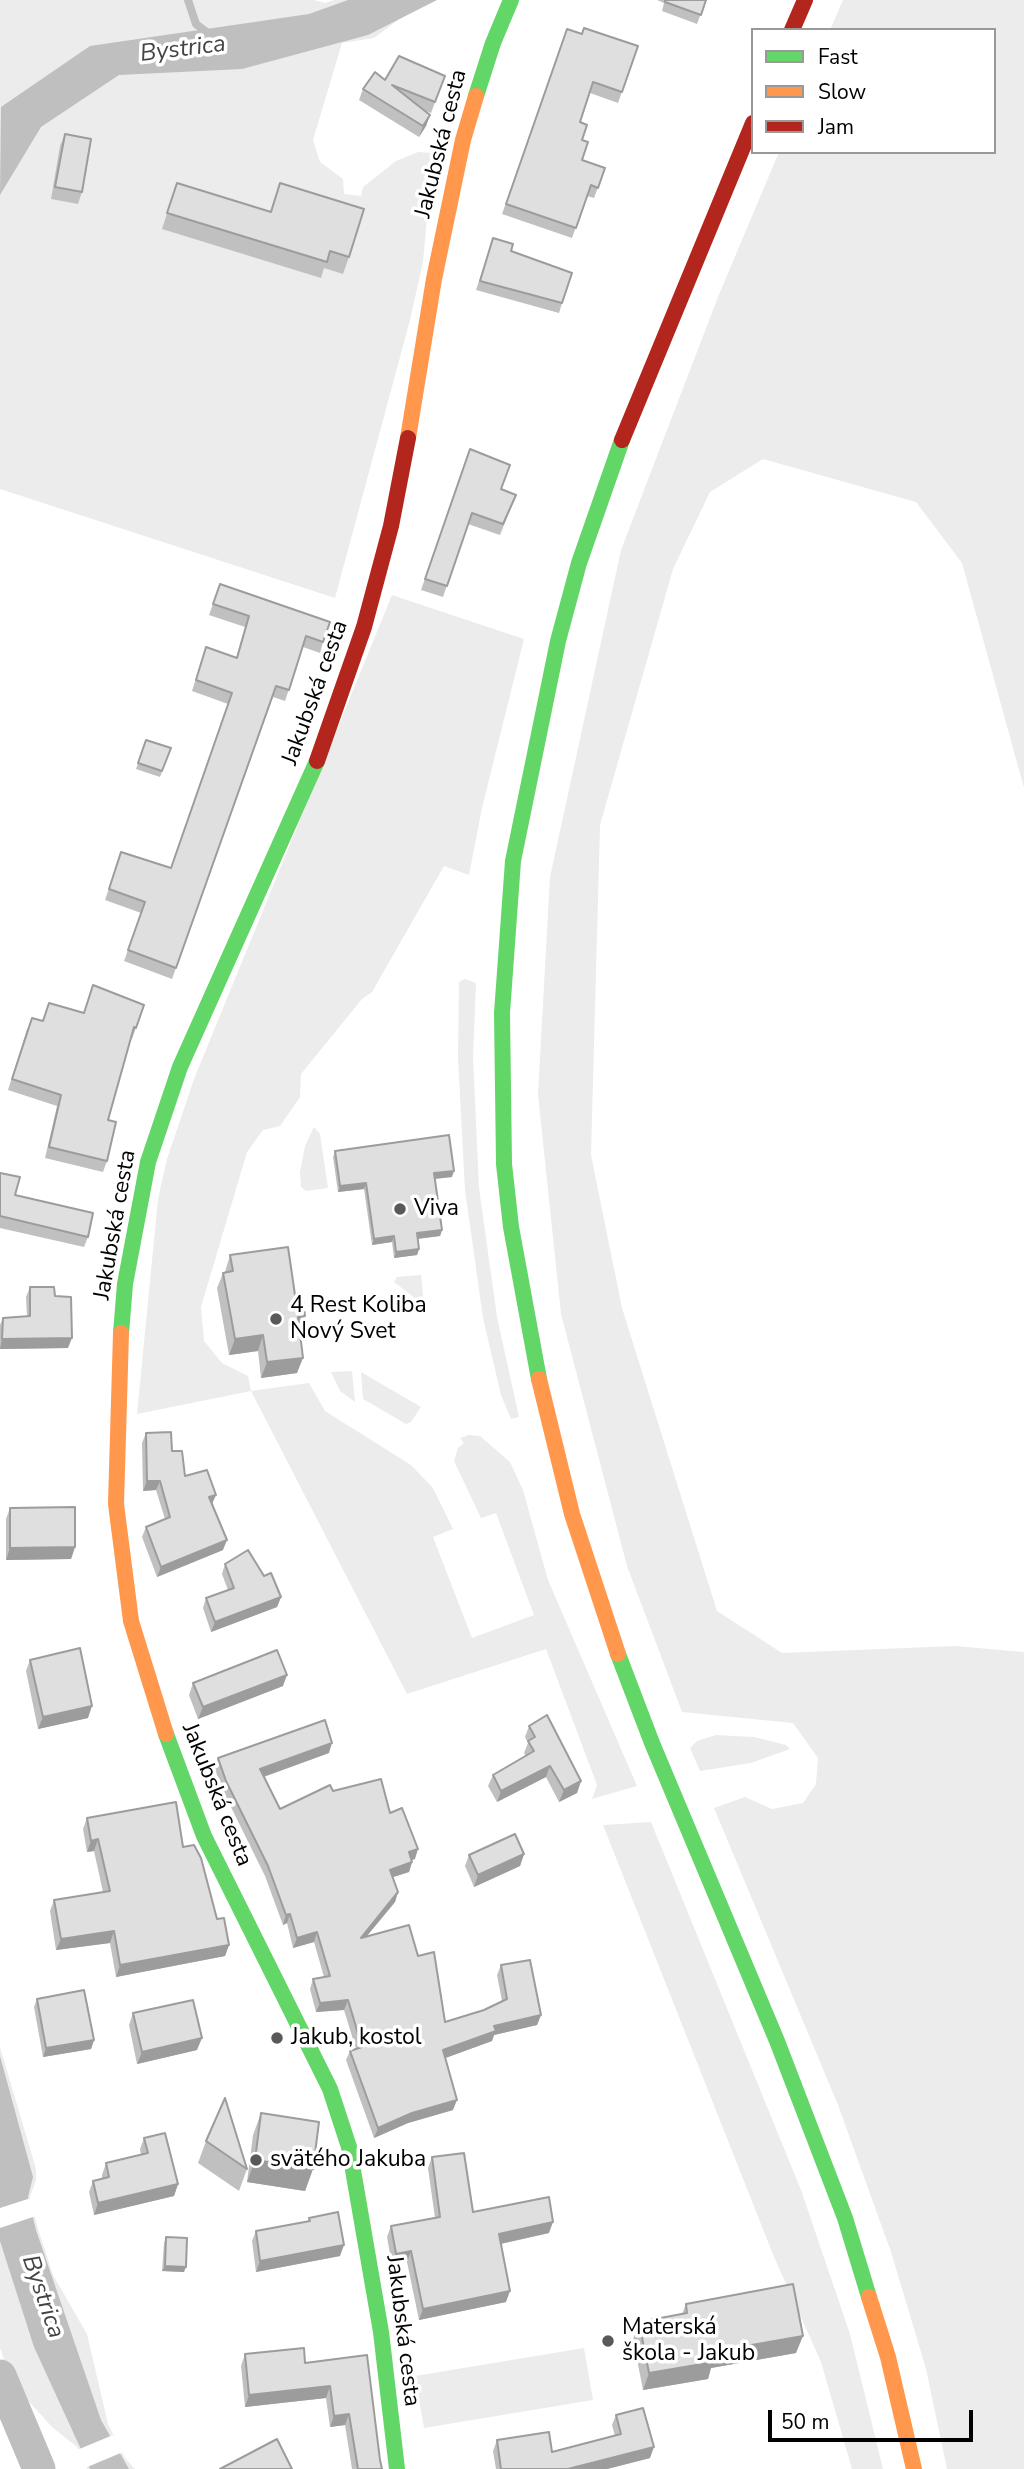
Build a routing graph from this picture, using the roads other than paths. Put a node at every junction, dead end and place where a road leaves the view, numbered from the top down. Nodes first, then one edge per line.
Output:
1 (511, 0) edge
2 (805, 0) edge
3 (793, 28) edge
4 (751, 128) edge
5 (0, 2376) edge
6 (29, 2461) edge
7 (397, 2469) edge
8 (914, 2469) edge

1 - 7 street, Jakubská cesta
2 - 3 street
4 - 8 street
5 - 6 street

